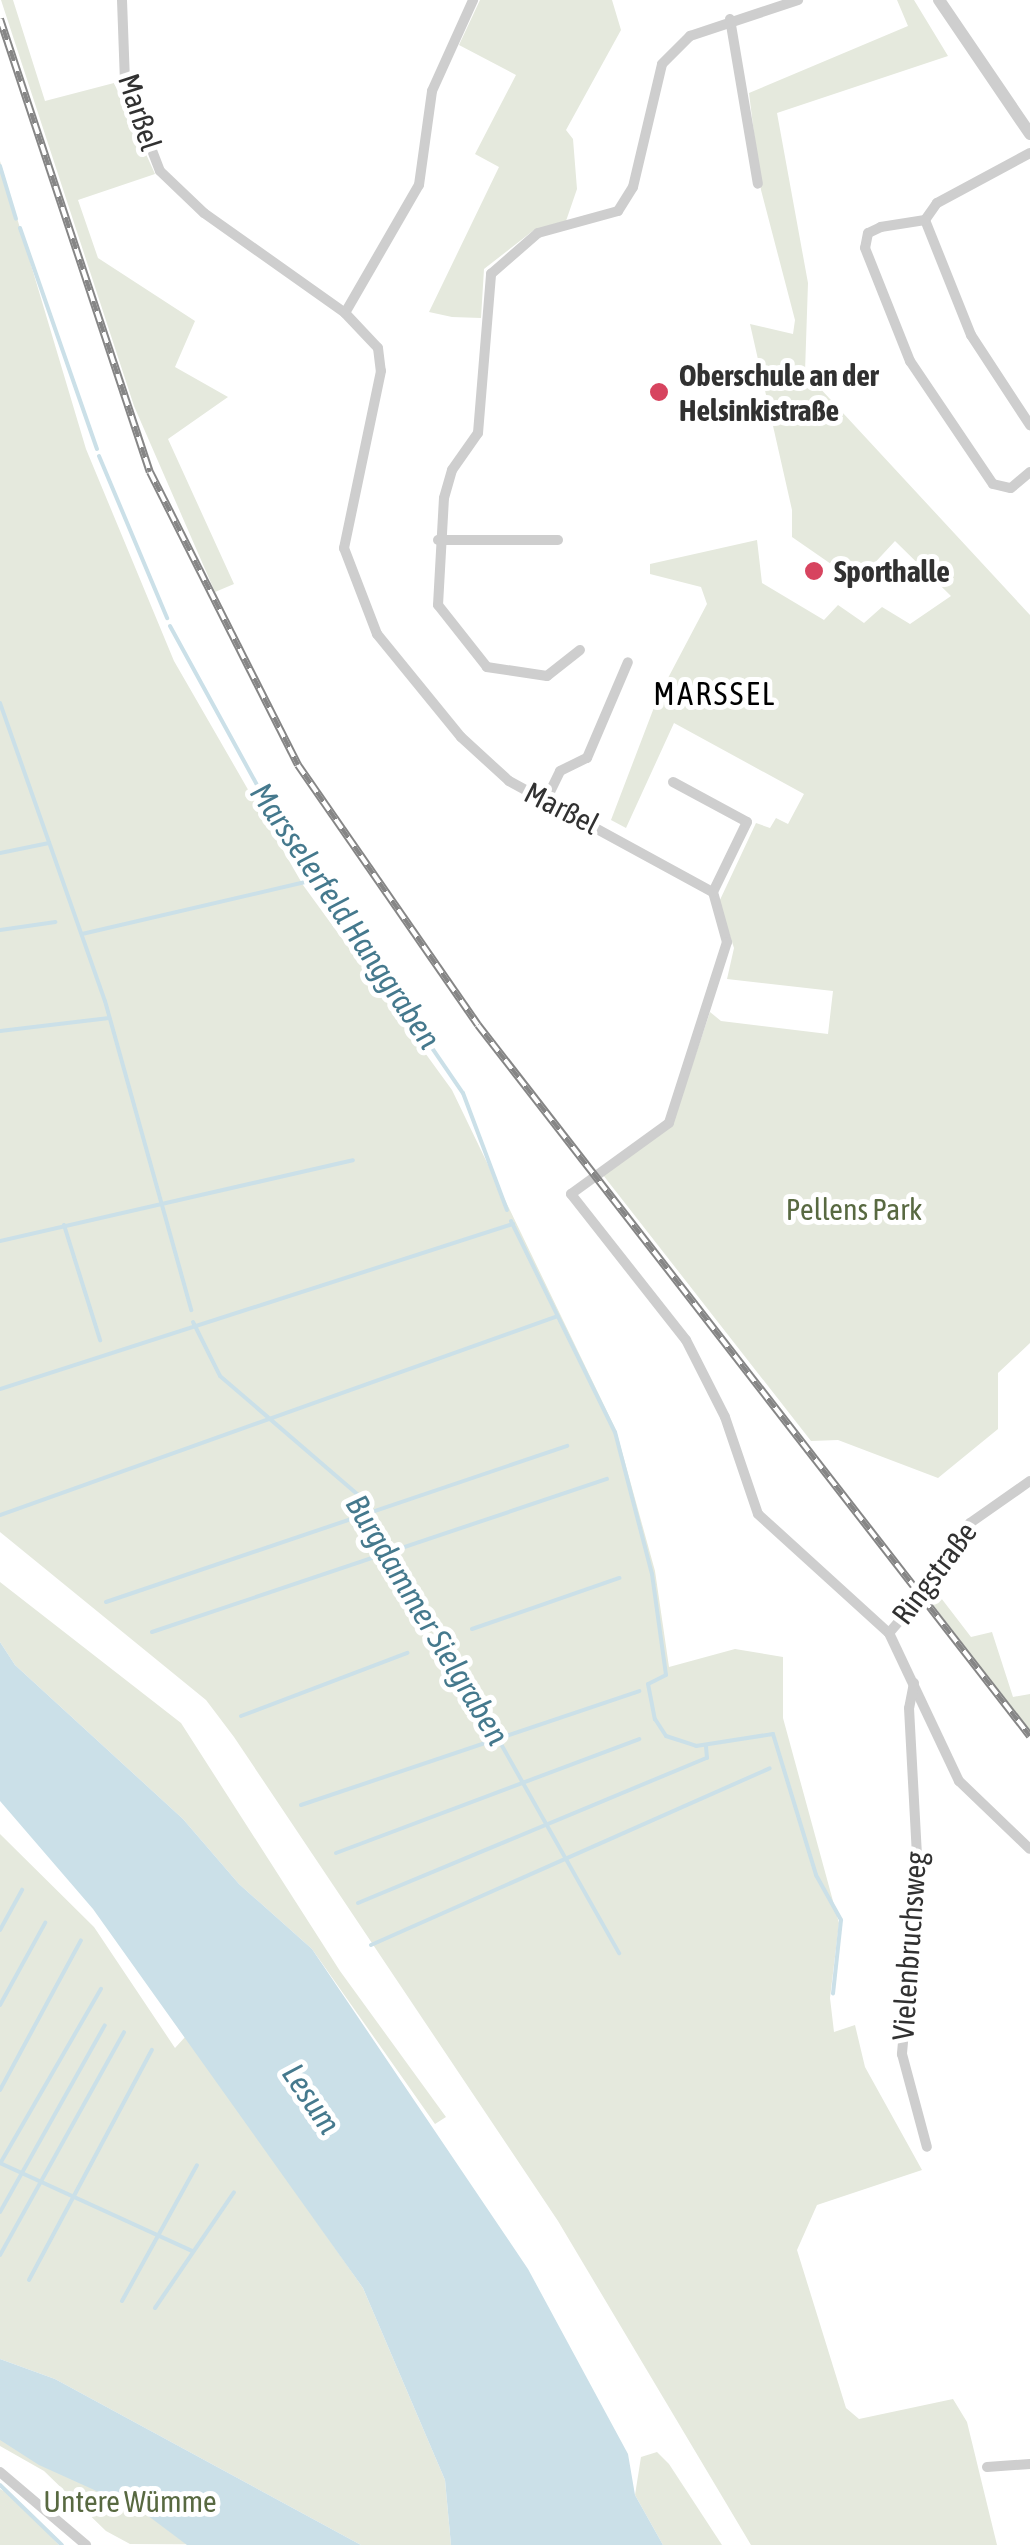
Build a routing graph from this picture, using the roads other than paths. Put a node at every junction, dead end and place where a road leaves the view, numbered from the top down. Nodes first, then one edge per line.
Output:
1 (122, 0) edge
2 (473, 0) edge
3 (798, 0) edge
4 (939, 0) edge
5 (730, 19) junction
6 (1030, 134) edge
7 (1030, 152) edge
8 (758, 184) dead end
9 (925, 220) junction
10 (346, 313) junction
11 (1030, 426) edge
12 (1030, 472) edge
13 (438, 540) junction
14 (558, 540) dead end
15 (580, 650) dead end
16 (628, 662) dead end
17 (673, 782) dead end
18 (546, 800) junction
19 (713, 892) junction
20 (1030, 1480) edge
21 (889, 1633) junction
22 (914, 1683) junction
23 (1030, 1850) edge
24 (927, 2147) dead end
25 (1030, 2464) edge
26 (987, 2468) dead end
27 (0, 2472) edge
28 (86, 2545) edge

1 - 10 street, Marßel
2 - 10 street
3 - 5 street
4 - 6 street
5 - 8 street
5 - 13 street
7 - 9 street
9 - 11 street
9 - 12 street
10 - 18 street, Marßel
13 - 14 street
13 - 15 street
16 - 18 street
17 - 19 street
18 - 19 street, Marßel
19 - 21 street
20 - 21 street, Ringstraße
21 - 22 street
22 - 23 street
22 - 24 street, Vielenbruchsweg
25 - 26 street
27 - 28 street

